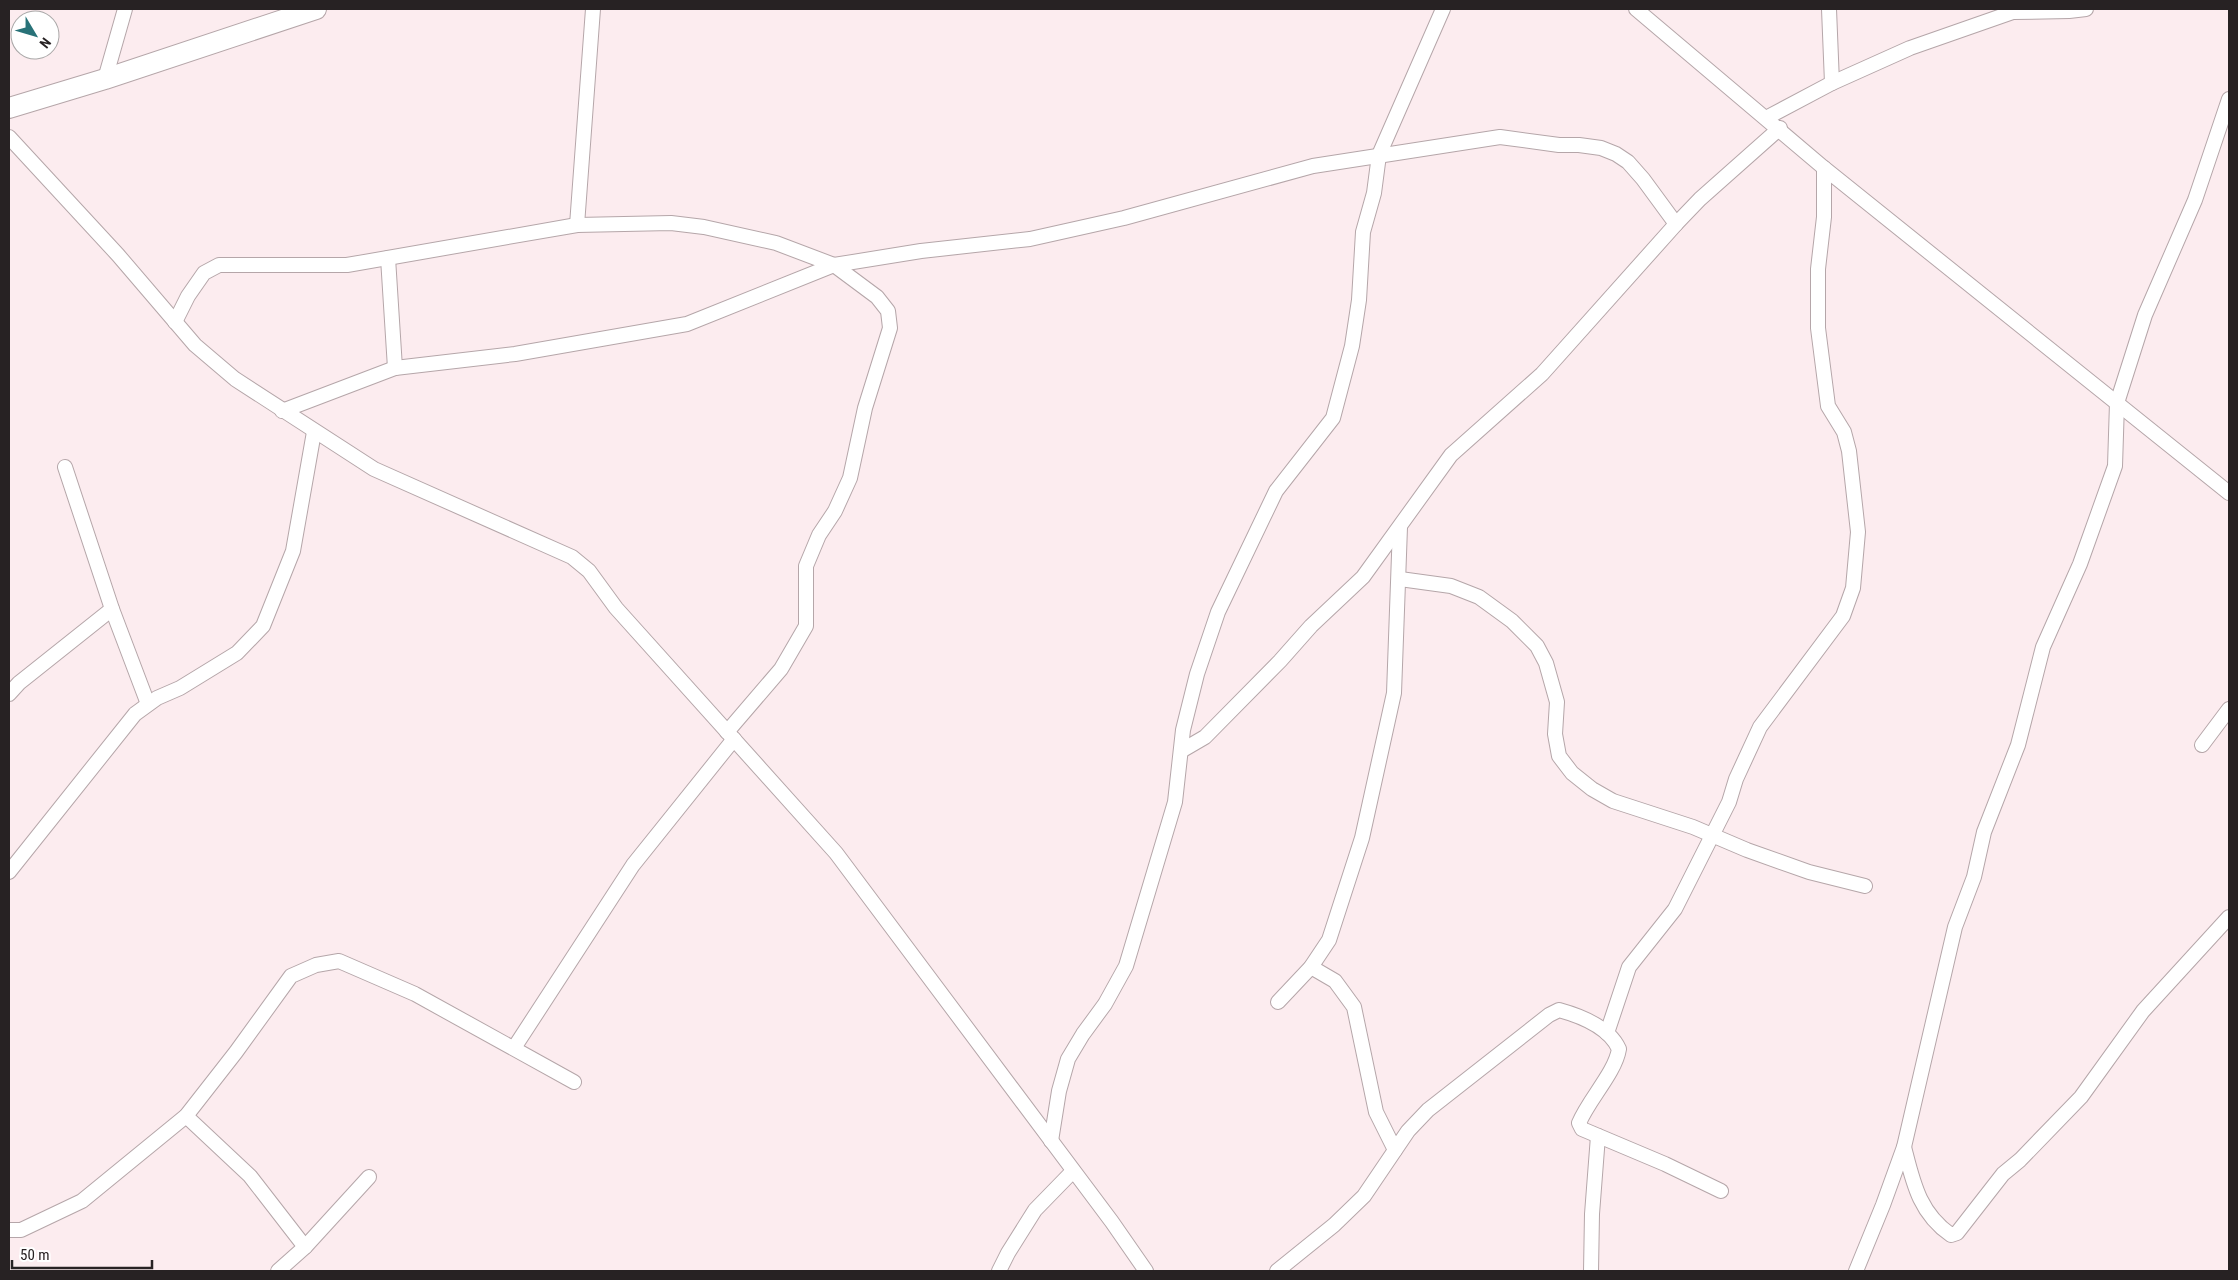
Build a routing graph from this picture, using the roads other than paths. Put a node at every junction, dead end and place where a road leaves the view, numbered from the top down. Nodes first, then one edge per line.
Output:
1 (125, 9) edge
2 (316, 9) edge
3 (593, 9) edge
4 (1443, 9) edge
5 (1636, 9) edge
6 (1829, 9) edge
7 (2086, 9) edge
8 (105, 79) junction
9 (1832, 83) junction
10 (2229, 99) edge
11 (9, 108) edge
12 (1766, 118) junction
13 (1780, 128) junction
14 (9, 137) edge
15 (1379, 155) junction
16 (1824, 168) junction
17 (1676, 224) junction
18 (578, 225) junction
19 (388, 258) junction
20 (834, 265) junction
21 (174, 322) junction
22 (395, 368) junction
23 (2117, 403) junction
24 (282, 411) junction
25 (314, 432) junction
26 (65, 467) dead end
27 (2229, 493) edge
28 (1400, 527) junction
29 (1400, 578) junction
30 (112, 609) junction
31 (9, 694) edge
32 (148, 704) junction
33 (2229, 709) edge
34 (731, 735) junction
35 (2202, 745) dead end
36 (1181, 751) junction
37 (1712, 835) junction
38 (9, 872) edge
39 (1865, 886) dead end
40 (2229, 917) edge
41 (1311, 967) junction
42 (1278, 1002) dead end
43 (1606, 1033) junction
44 (514, 1048) junction
45 (574, 1082) dead end
46 (186, 1116) junction
47 (1598, 1136) junction
48 (1051, 1140) junction
49 (1904, 1146) junction
50 (1395, 1150) junction
51 (1073, 1170) junction
52 (369, 1176) dead end
53 (1721, 1191) dead end
54 (9, 1230) edge
55 (305, 1246) junction
56 (278, 1271) edge
57 (999, 1271) edge
58 (1146, 1271) edge
59 (1277, 1271) edge
60 (1591, 1271) edge
61 (1856, 1271) edge

1 - 8 street
2 - 8 street
3 - 18 street
4 - 15 street
5 - 12 street
6 - 9 street
7 - 9 street
8 - 11 street
9 - 12 street
10 - 23 street
12 - 13 street
13 - 16 street
13 - 17 street
14 - 21 street
15 - 17 street
15 - 20 street
15 - 36 street
16 - 23 street
16 - 37 street
17 - 28 street
18 - 19 street
18 - 20 street
19 - 21 street
19 - 22 street
20 - 22 street
20 - 34 street
21 - 24 street
22 - 24 street
23 - 27 street
23 - 49 street
24 - 25 street
25 - 32 street
25 - 34 street
26 - 30 street
28 - 29 street
28 - 36 street
29 - 37 street
29 - 41 street
30 - 31 street
30 - 32 street
32 - 38 street
33 - 35 street
34 - 44 street
34 - 48 street
36 - 48 street
37 - 39 street
37 - 43 street
40 - 49 street
41 - 42 street
41 - 50 street
43 - 47 street
43 - 50 street
44 - 45 street
44 - 46 street
46 - 54 street
46 - 55 street
47 - 53 street
47 - 60 street
48 - 51 street
49 - 61 street
50 - 59 street
51 - 57 street
51 - 58 street
52 - 55 street
55 - 56 street

